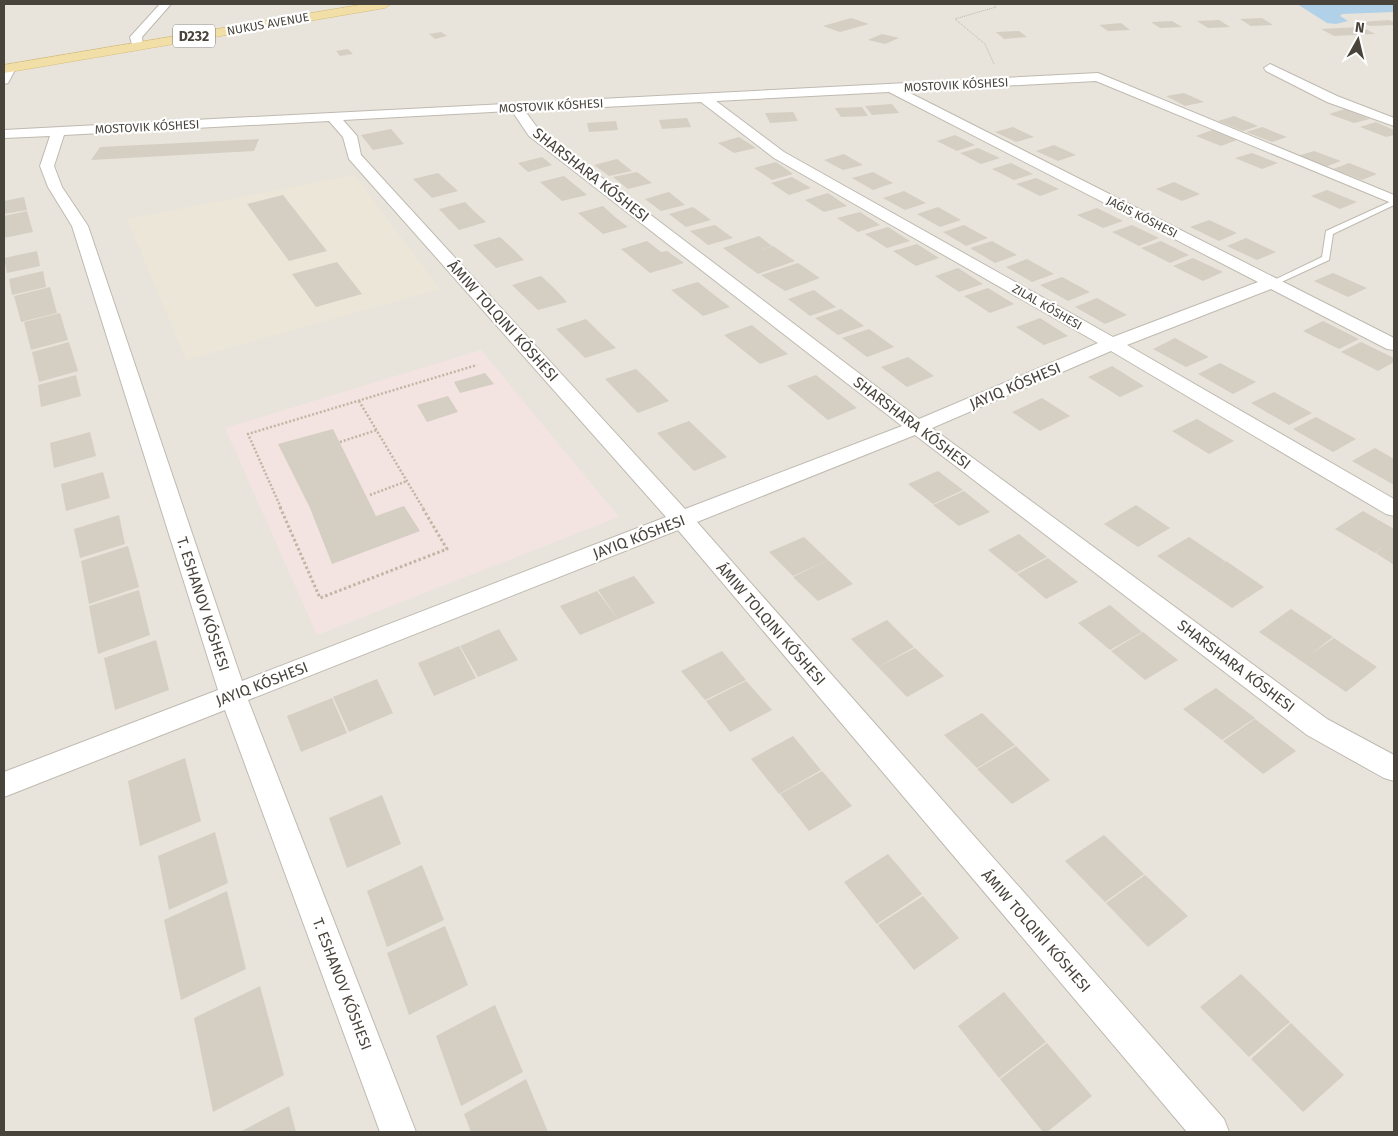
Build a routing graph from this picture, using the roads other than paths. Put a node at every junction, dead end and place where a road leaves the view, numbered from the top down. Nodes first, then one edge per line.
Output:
1 (166, 4) edge
2 (385, 4) edge
3 (137, 46) junction
4 (1270, 68) dead end
5 (6, 73) edge
6 (891, 88) junction
7 (704, 98) junction
8 (516, 108) junction
9 (334, 118) junction
10 (1394, 122) edge
11 (58, 131) junction
12 (4, 134) edge
13 (1394, 201) edge
14 (1272, 283) junction
15 (1112, 344) junction
16 (1394, 345) edge
17 (917, 428) junction
18 (1394, 508) edge
19 (682, 520) junction
20 (233, 695) junction
21 (1394, 769) edge
22 (4, 785) edge
23 (398, 1132) edge
24 (1211, 1132) edge

1 - 3 street
2 - 3 main road, NUKUS AVENUE / D232
3 - 5 main road, NUKUS AVENUE / D232
4 - 10 street
6 - 7 street, MOSTOVIK KÓSHESI
6 - 13 street, MOSTOVIK KÓSHESI
6 - 14 street
7 - 8 street, MOSTOVIK KÓSHESI
7 - 15 street, ZILAL KÓSHESI
8 - 9 street, MOSTOVIK KÓSHESI
8 - 17 street, SHARSHARA KÓSHESI
9 - 11 street, MOSTOVIK KÓSHESI
9 - 19 street
11 - 12 street, MOSTOVIK KÓSHESI
11 - 20 street, T. ESHANOV KÓSHESI
13 - 14 lane
14 - 15 street
14 - 16 street
15 - 17 street
15 - 18 street, ZILAL KÓSHESI
17 - 19 street
17 - 21 street, SHARSHARA KÓSHESI
19 - 20 street
19 - 24 street
20 - 22 street
20 - 23 street, T. ESHANOV KÓSHESI

